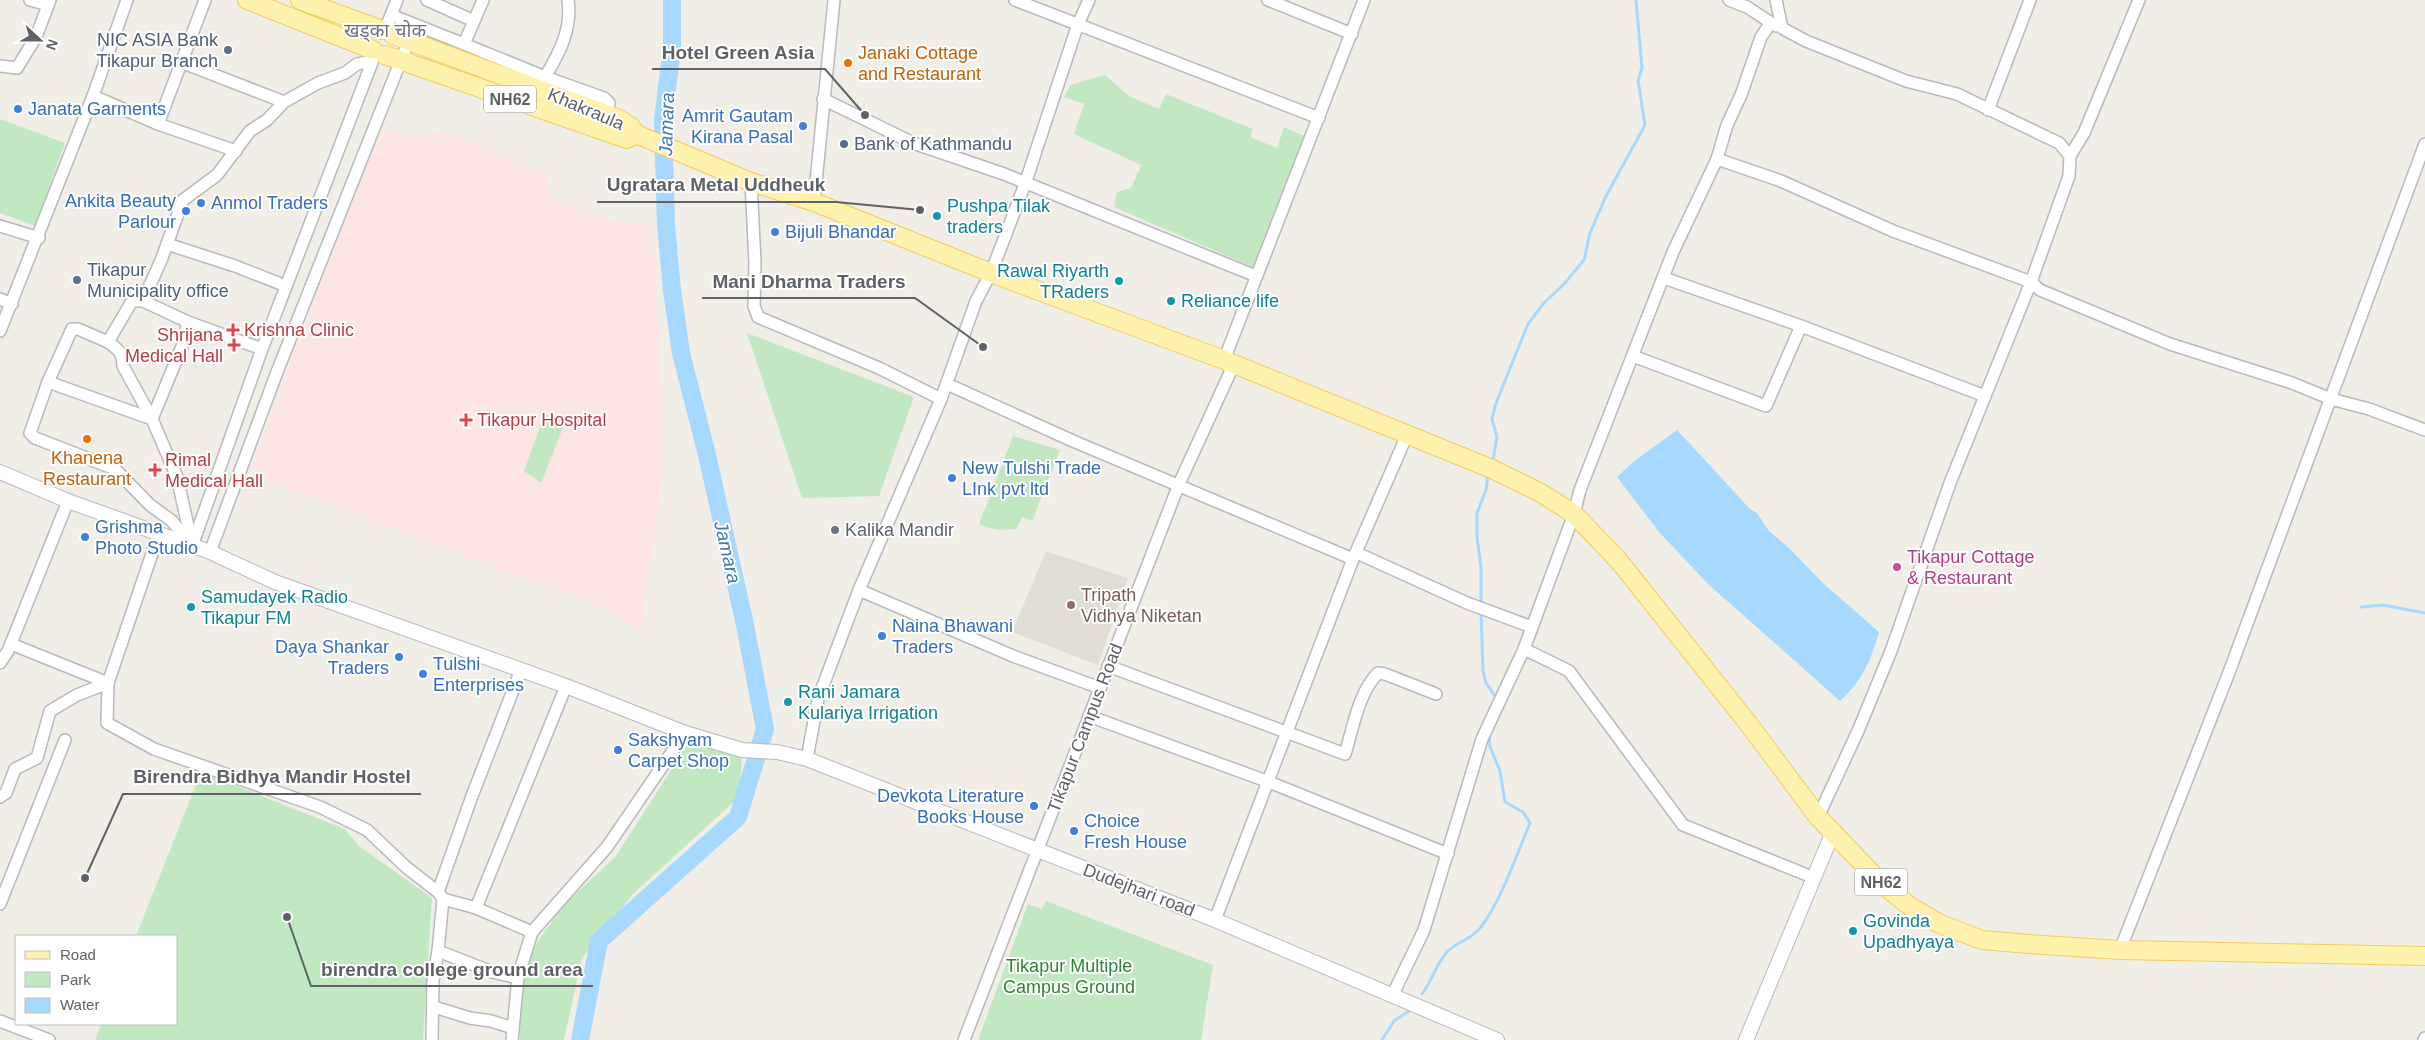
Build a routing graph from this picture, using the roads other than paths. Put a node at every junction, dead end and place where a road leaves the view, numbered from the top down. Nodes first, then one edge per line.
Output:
1 (30, 0) edge
2 (127, 0) edge
3 (205, 0) edge
4 (248, 0) edge
5 (300, 0) edge
6 (397, 0) edge
7 (427, 0) edge
8 (483, 0) edge
9 (568, 0) edge
10 (834, 0) edge
11 (1015, 0) edge
12 (1090, 0) edge
13 (1268, 0) edge
14 (1364, 0) edge
15 (1729, 0) edge
16 (1776, 0) edge
17 (2030, 0) edge
18 (2139, 0) edge
19 (49, 2) edge
20 (474, 21) junction
21 (1078, 24) junction
22 (1770, 24) junction
23 (1782, 28) junction
24 (392, 30) junction
25 (1352, 34) junction
26 (464, 44) junction
27 (381, 56) junction
28 (181, 62) junction
29 (0, 66) edge
30 (546, 77) junction
31 (93, 96) junction
32 (823, 99) junction
33 (284, 102) junction
34 (1988, 110) junction
35 (608, 115) junction
36 (1319, 118) junction
37 (158, 124) junction
38 (640, 136) junction
39 (2425, 144) edge
40 (236, 151) junction
41 (2070, 156) junction
42 (1717, 159) junction
43 (751, 182) junction
44 (1025, 184) junction
45 (814, 202) junction
46 (0, 226) edge
47 (39, 238) junction
48 (167, 244) junction
49 (991, 273) junction
50 (1250, 274) dead end
51 (1664, 278) junction
52 (2031, 282) junction
53 (286, 286) junction
54 (0, 299) edge
55 (143, 301) junction
56 (12, 304) junction
57 (188, 322) junction
58 (1801, 326) junction
59 (0, 331) edge
60 (108, 342) junction
61 (262, 349) junction
62 (1633, 356) junction
63 (1229, 362) junction
64 (48, 382) junction
65 (947, 384) junction
66 (1985, 396) junction
67 (941, 399) junction
68 (2331, 399) junction
69 (152, 419) junction
70 (2425, 430) edge
71 (1407, 435) junction
72 (0, 472) edge
73 (1178, 484) junction
74 (68, 501) junction
75 (1574, 514) junction
76 (159, 533) junction
77 (192, 546) junction
78 (210, 552) junction
79 (1355, 556) junction
80 (859, 590) junction
81 (1532, 627) junction
82 (11, 644) junction
83 (1524, 649) junction
84 (0, 663) edge
85 (1108, 666) junction
86 (521, 670) junction
87 (108, 683) junction
88 (566, 686) junction
89 (1100, 688) junction
90 (1436, 694) dead end
91 (1089, 716) junction
92 (1287, 732) junction
93 (685, 733) junction
94 (65, 740) dead end
95 (807, 759) junction
96 (1269, 782) junction
97 (0, 797) edge
98 (1818, 817) junction
99 (1832, 832) junction
100 (1038, 851) junction
101 (1448, 854) junction
102 (1812, 877) junction
103 (441, 895) junction
104 (0, 904) edge
105 (476, 908) junction
106 (1215, 920) junction
107 (532, 932) junction
108 (2120, 950) junction
109 (438, 951) junction
110 (2425, 956) edge
111 (518, 978) junction
112 (1392, 994) junction
113 (434, 1007) junction
114 (0, 1021) edge
115 (512, 1034) edge
116 (49, 1040) edge
117 (432, 1040) edge
118 (964, 1040) edge
119 (1498, 1040) edge
120 (1746, 1040) edge

1 - 19 street
2 - 31 street
3 - 28 street
4 - 27 main road, NH62
5 - 24 main road, NH62
6 - 24 street
7 - 20 street
8 - 20 street
9 - 30 street
10 - 32 street
11 - 21 street
12 - 21 street
13 - 25 street
14 - 25 street, Tikapur Campus Road
15 - 22 street
16 - 23 street
17 - 34 street
18 - 41 street
19 - 29 street
20 - 26 street
21 - 36 street
21 - 44 street
22 - 23 street
22 - 42 street
23 - 34 street
24 - 26 street
24 - 27 street
24 - 27 main road
24 - 35 main road, Khakraula / NH62
25 - 36 street, Tikapur Campus Road
26 - 30 street
27 - 33 street
27 - 38 main road, Khakraula / NH62
27 - 53 street
27 - 78 street
28 - 33 street
28 - 37 street
30 - 35 street
31 - 37 street
31 - 47 street
32 - 44 street
32 - 45 street
33 - 40 street
34 - 41 street
35 - 38 main road, Khakraula / NH62
36 - 63 street, Tikapur Campus Road
37 - 40 street
38 - 43 main road, NH62
39 - 68 street
40 - 48 street
41 - 52 street
42 - 51 street
42 - 52 street
43 - 45 main road, NH62
43 - 67 street
44 - 49 street
44 - 50 street
45 - 49 main road, NH62
46 - 47 street
47 - 56 street
48 - 53 street
48 - 55 street
49 - 63 main road, NH62
49 - 65 street
51 - 58 street
51 - 62 street
52 - 66 street
52 - 68 street
53 - 61 street
54 - 56 street
55 - 57 street
55 - 60 street
56 - 59 street
57 - 61 street
57 - 69 street
58 - 62 street
58 - 66 street
60 - 64 street
60 - 69 street
61 - 77 street
62 - 75 street
63 - 71 main road, NH62
63 - 73 street, Tikapur Campus Road
64 - 69 street
64 - 77 street
65 - 67 street
65 - 73 street
66 - 98 street
67 - 80 street
68 - 70 street
68 - 108 street
69 - 77 street
71 - 75 main road, NH62
71 - 79 street
72 - 74 street, Dudejhari road
73 - 79 street
73 - 85 street, Tikapur Campus Road
74 - 76 street, Dudejhari road
74 - 82 street
75 - 81 street
75 - 98 main road, NH62
76 - 77 street, Dudejhari road
76 - 87 street
77 - 78 street, Dudejhari road
78 - 86 street, Dudejhari road
79 - 81 street
79 - 92 street
80 - 89 street
80 - 95 street
81 - 83 street
82 - 84 street
82 - 87 street
83 - 101 street
83 - 102 street
85 - 89 street, Tikapur Campus Road
85 - 92 street
86 - 88 street, Dudejhari road
86 - 103 street
87 - 97 street
87 - 103 street
88 - 93 street, Dudejhari road
88 - 105 street
89 - 91 street, Tikapur Campus Road
90 - 92 street
91 - 96 street
91 - 100 street, Tikapur Campus Road
92 - 96 street
93 - 95 street, Dudejhari road
93 - 107 street
94 - 104 street
95 - 100 street, Dudejhari road
96 - 101 street
96 - 106 street
98 - 99 main road, NH62
99 - 102 street
99 - 108 main road, NH62
100 - 106 street, Dudejhari road
100 - 118 street, Tikapur Campus Road
101 - 112 street
102 - 120 street
103 - 105 street
103 - 109 street
105 - 107 street
106 - 112 street, Dudejhari road
107 - 111 street
108 - 110 main road, NH62
109 - 111 street
109 - 113 street
111 - 115 street
112 - 119 street, Dudejhari road
113 - 115 street
113 - 117 street
114 - 116 street

